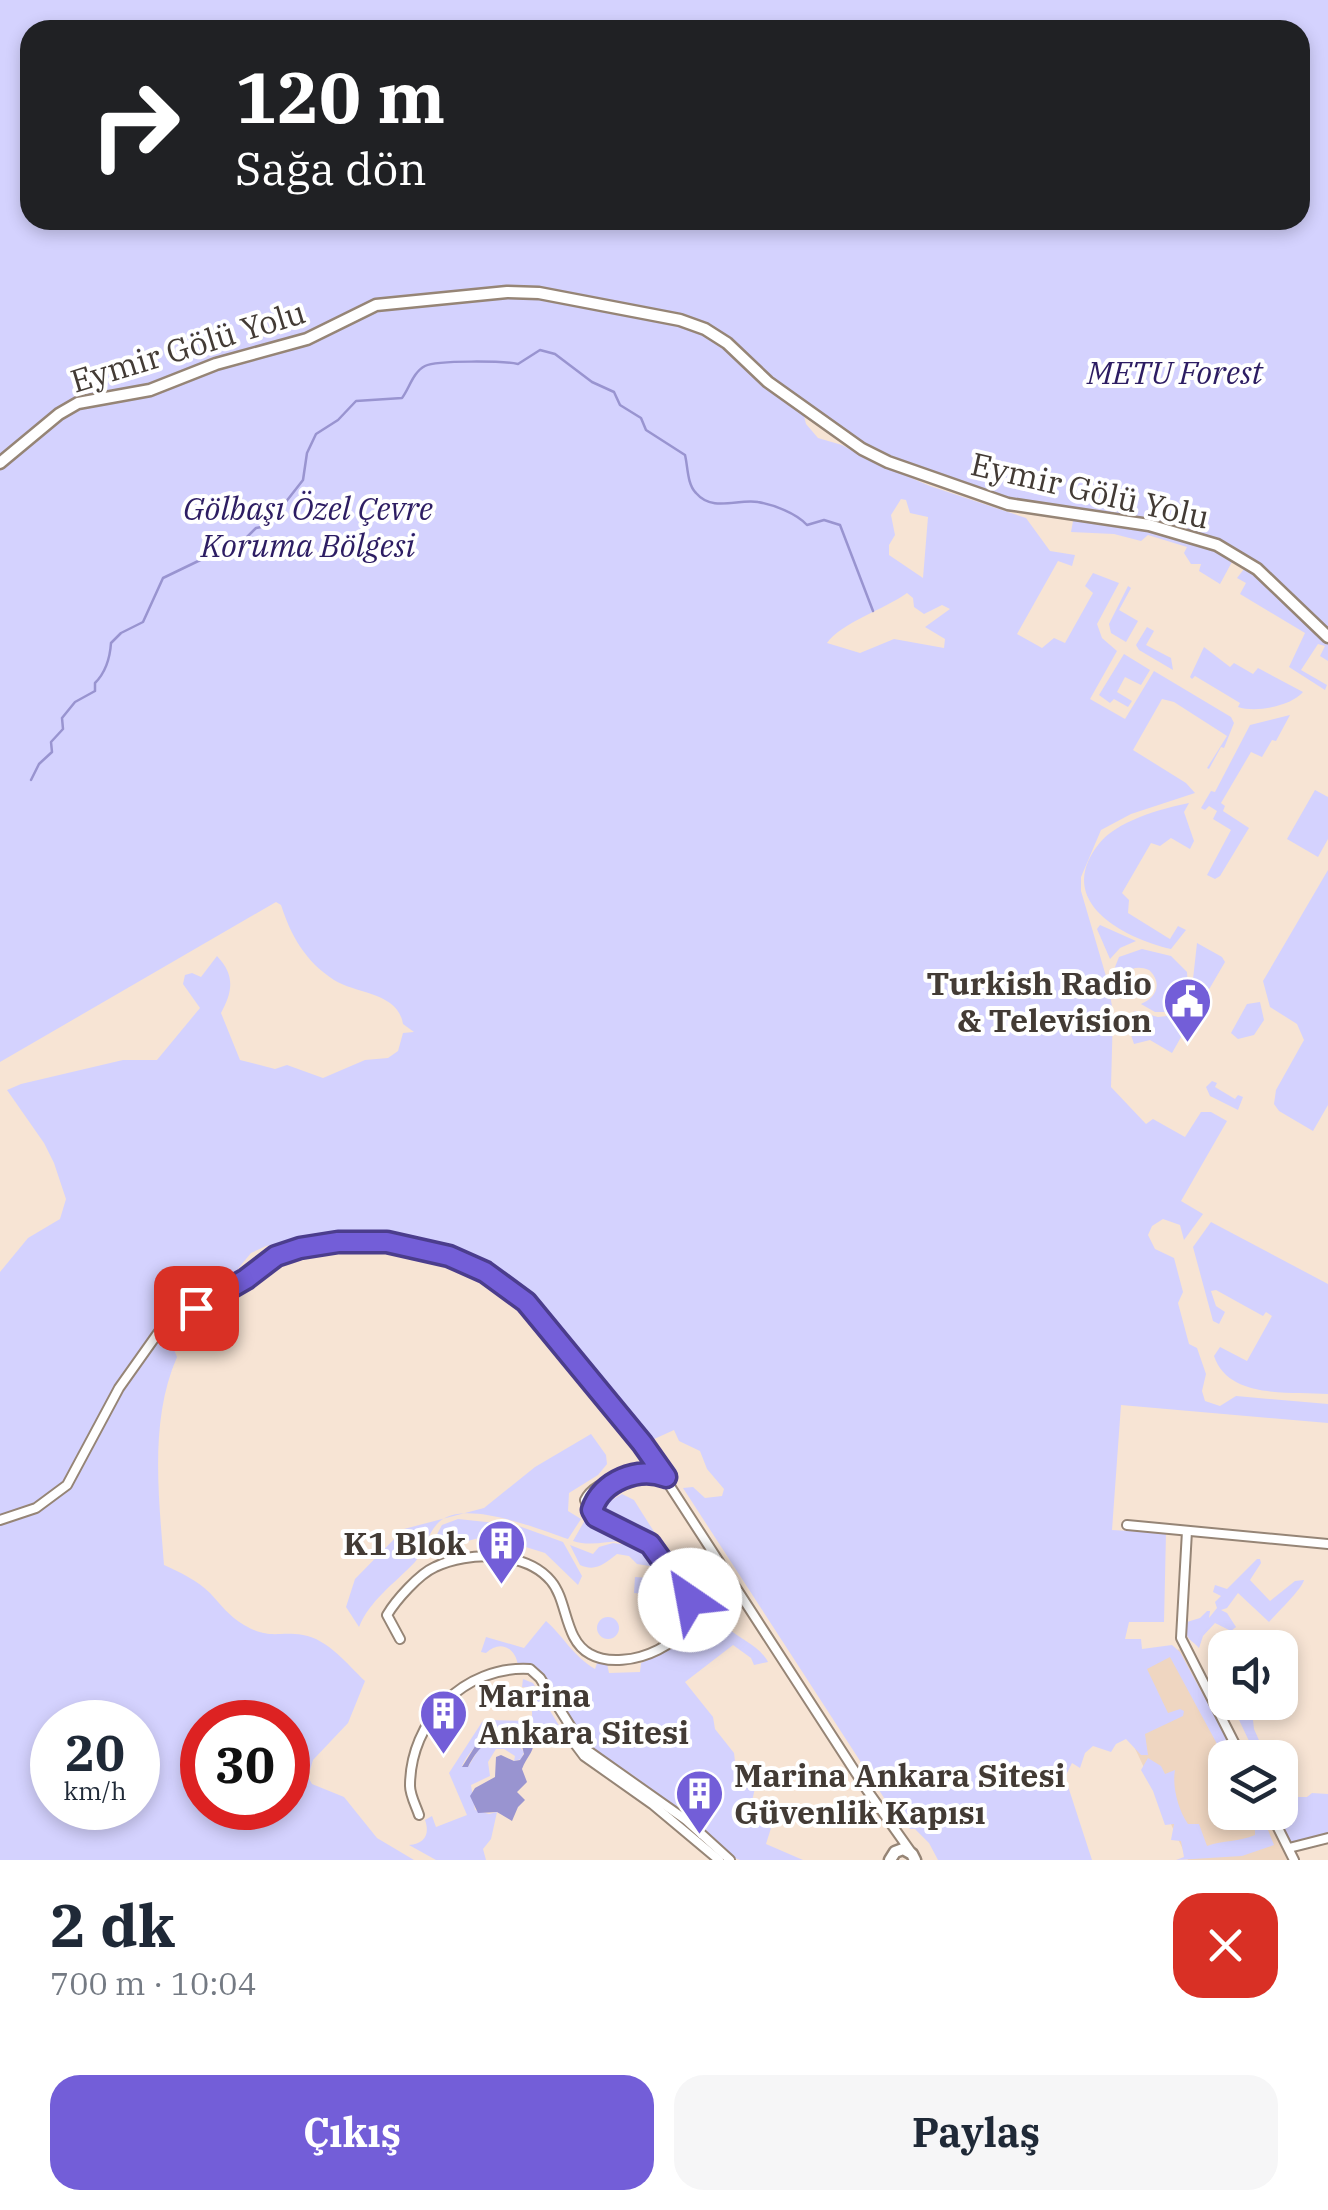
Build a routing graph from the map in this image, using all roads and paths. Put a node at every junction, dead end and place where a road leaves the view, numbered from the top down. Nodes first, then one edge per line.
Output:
1 (0, 463) edge
2 (1328, 637) edge
3 (666, 1477) junction
4 (616, 1481) junction
5 (596, 1517) junction
6 (0, 1520) edge
7 (1127, 1525) dead end
8 (1188, 1531) junction
9 (1328, 1544) edge
10 (400, 1639) dead end
11 (491, 1672) junction
12 (1233, 1740) edge
13 (420, 1815) dead end
14 (1280, 1830) edge
15 (899, 1835) junction
16 (1328, 1838) edge
17 (1289, 1848) junction
18 (891, 1857) edge
19 (914, 1858) edge
20 (719, 1860) edge
21 (730, 1860) edge
22 (1294, 1860) edge

1 - 2 street, Eymir Gölü Yolu
3 - 4 street
3 - 6 street
3 - 15 street
4 - 5 street
4 - 5 street
5 - 10 street
7 - 8 street
8 - 9 street
8 - 12 street
11 - 13 street
11 - 20 street
11 - 21 street
14 - 17 street
15 - 18 street
15 - 19 street
16 - 17 street
17 - 22 street
18 - 19 street

